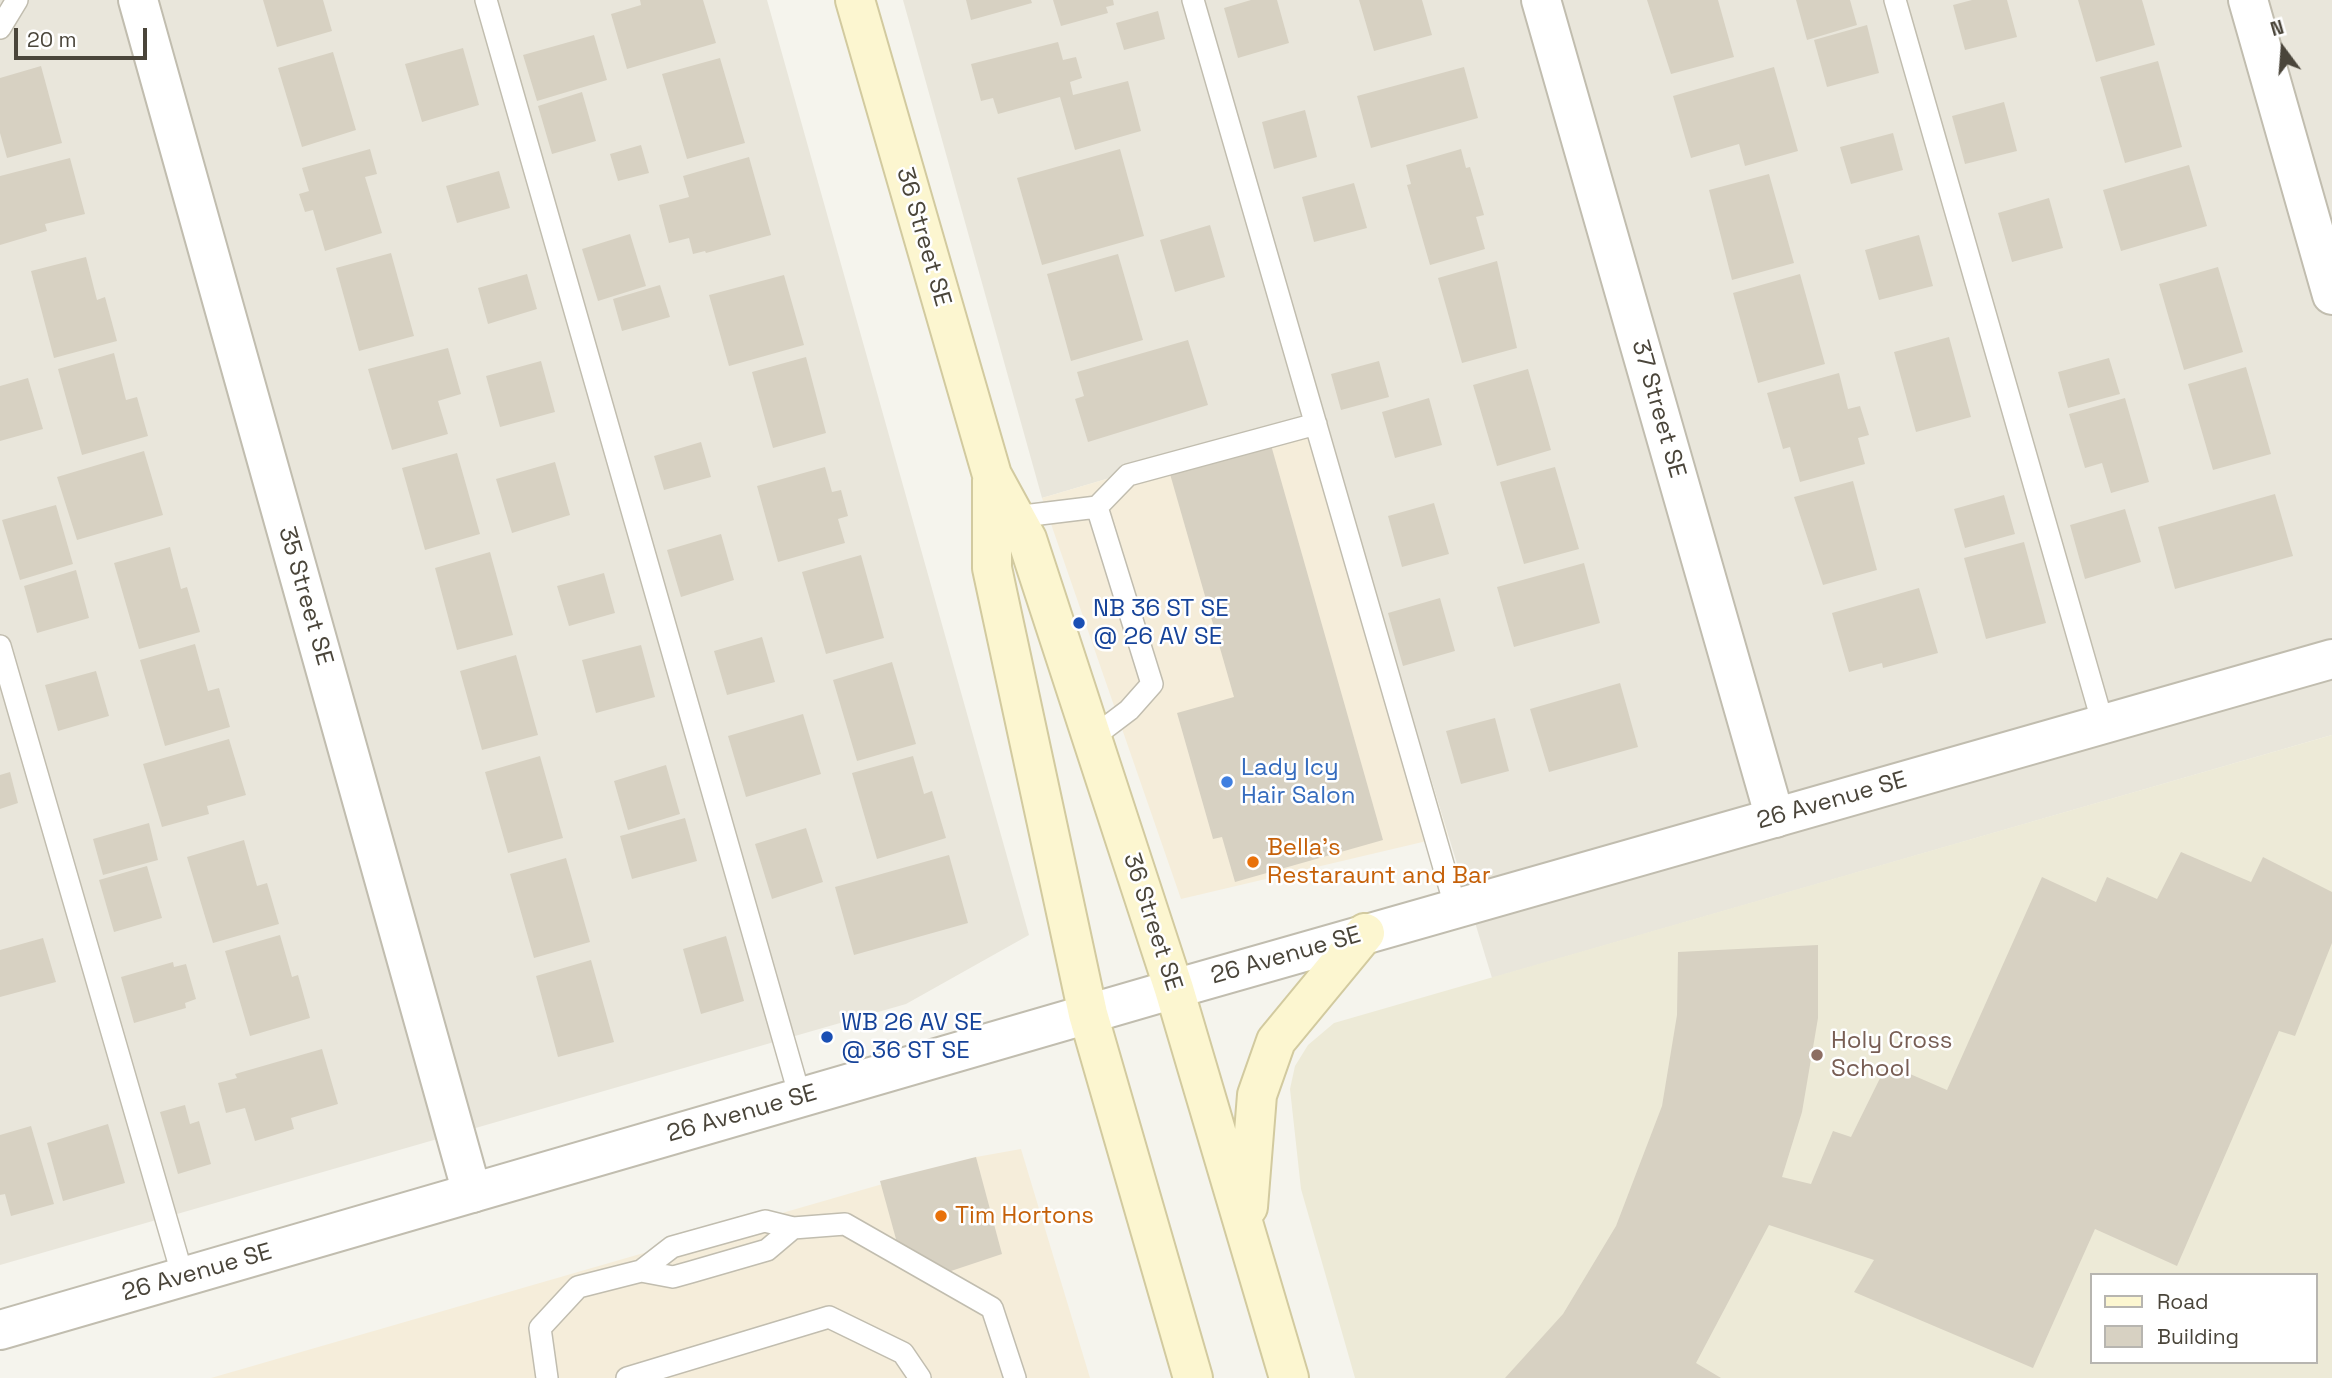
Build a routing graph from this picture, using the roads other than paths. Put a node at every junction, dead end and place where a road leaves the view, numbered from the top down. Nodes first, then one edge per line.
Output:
1 (17, 0) edge
2 (138, 0) edge
3 (485, 0) edge
4 (855, 0) edge
5 (1193, 0) edge
6 (1541, 0) edge
7 (1895, 0) edge
8 (2248, 0) edge
9 (0, 28) edge
10 (2332, 295) edge
11 (1316, 424) junction
12 (992, 475) junction
13 (1097, 507) junction
14 (1016, 517) junction
15 (0, 646) edge
16 (2332, 659) edge
17 (2103, 724) junction
18 (1092, 738) junction
19 (1775, 818) junction
20 (1456, 909) junction
21 (1365, 933) junction
22 (1174, 989) junction
23 (1088, 1014) junction
24 (800, 1097) junction
25 (472, 1193) junction
26 (793, 1228) junction
27 (1246, 1230) junction
28 (641, 1271) junction
29 (183, 1277) junction
30 (0, 1330) edge
31 (547, 1378) edge
32 (627, 1378) edge
33 (920, 1378) edge
34 (1015, 1378) edge
35 (1193, 1378) edge
36 (1289, 1378) edge

1 - 9 lane
2 - 25 street, 35 Street SE
3 - 24 lane
4 - 12 main road, 36 Street SE
5 - 11 lane
6 - 19 street, 37 Street SE
7 - 17 lane
8 - 10 street
11 - 13 lane
11 - 20 lane
12 - 14 main road, 36 Street SE
12 - 23 main road, 36 Street SE
13 - 14 lane
13 - 18 lane
14 - 18 main road, 36 Street SE
15 - 29 lane
16 - 17 street, 26 Avenue SE
17 - 19 street, 26 Avenue SE
18 - 22 main road, 36 Street SE
19 - 20 street, 26 Avenue SE
20 - 21 street, 26 Avenue SE
21 - 22 street, 26 Avenue SE
21 - 27 main road
22 - 23 street, 26 Avenue SE
22 - 27 main road, 36 Street SE
23 - 24 street, 26 Avenue SE
23 - 35 main road, 36 Street SE
24 - 25 street, 26 Avenue SE
25 - 29 street, 26 Avenue SE
26 - 28 lane
26 - 28 lane
26 - 34 lane
27 - 36 main road, 36 Street SE
28 - 31 lane
29 - 30 street, 26 Avenue SE
32 - 33 lane

